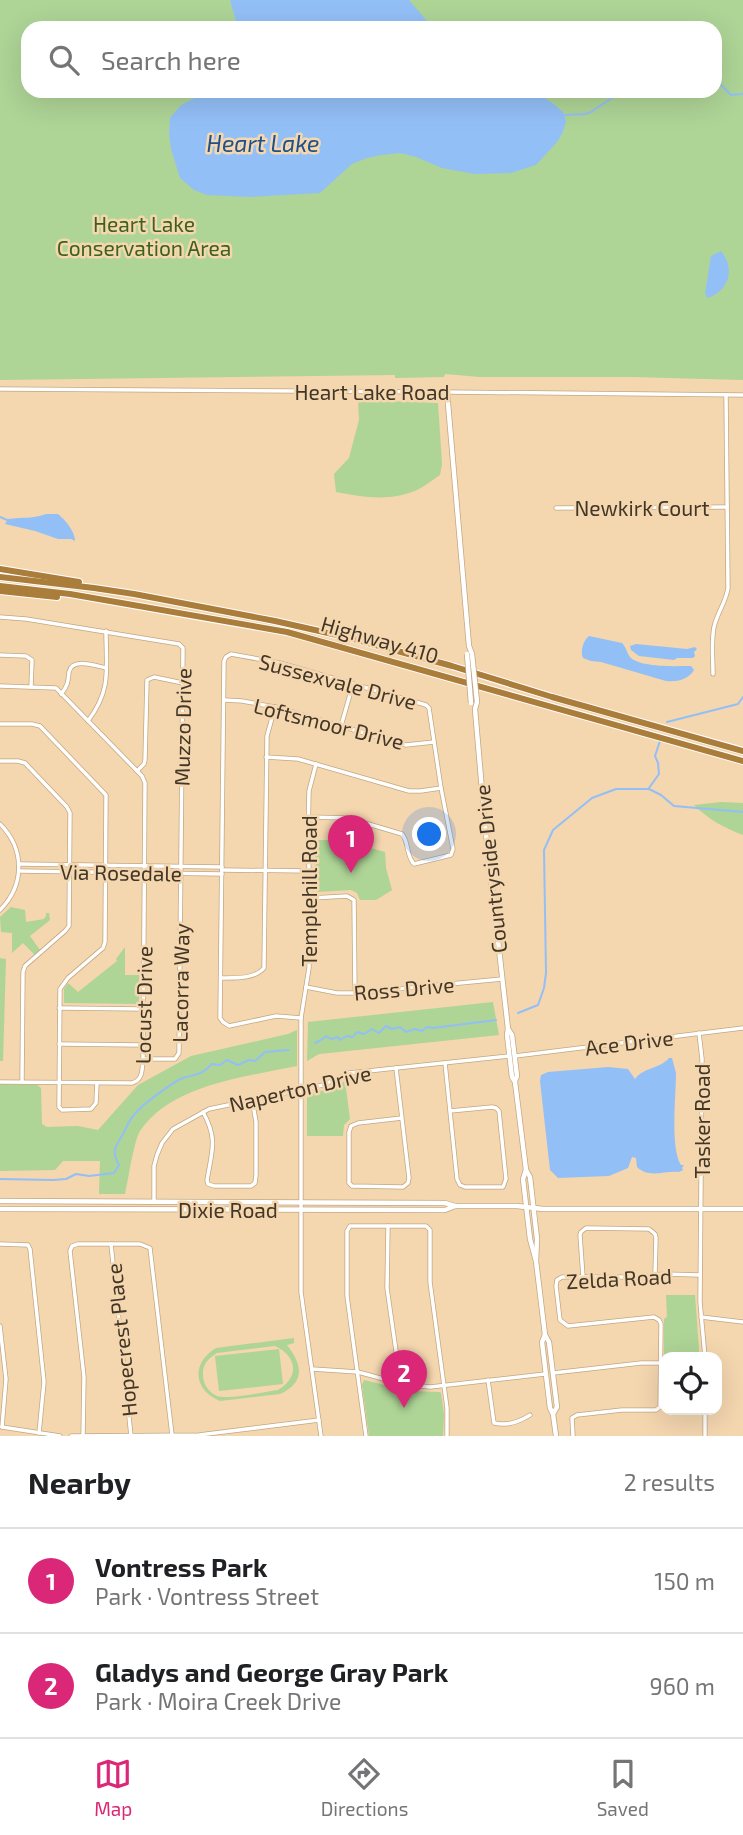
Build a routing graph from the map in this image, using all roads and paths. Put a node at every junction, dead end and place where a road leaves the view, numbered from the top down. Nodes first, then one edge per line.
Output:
1 (0, 389) edge
2 (447, 392) junction
3 (726, 395) junction
4 (743, 396) edge
5 (727, 507) junction
6 (556, 508) dead end
7 (0, 569) edge
8 (0, 577) edge
9 (94, 588) junction
10 (0, 589) edge
11 (0, 617) edge
12 (106, 631) junction
13 (0, 655) edge
14 (106, 668) junction
15 (713, 674) dead end
16 (183, 683) junction
17 (354, 684) junction
18 (0, 686) edge
19 (32, 687) junction
20 (61, 694) junction
21 (224, 700) junction
22 (275, 707) junction
23 (88, 721) junction
24 (0, 724) edge
25 (341, 726) junction
26 (434, 742) junction
27 (743, 751) edge
28 (266, 757) junction
29 (0, 761) edge
30 (743, 761) edge
31 (316, 764) junction
32 (137, 771) junction
33 (441, 788) junction
34 (308, 817) junction
35 (0, 824) edge
36 (20, 864) junction
37 (69, 865) junction
38 (106, 866) junction
39 (144, 866) junction
40 (181, 866) junction
41 (222, 870) junction
42 (265, 870) junction
43 (19, 871) junction
44 (309, 871) junction
45 (69, 872) junction
46 (106, 872) junction
47 (144, 873) junction
48 (181, 873) junction
49 (310, 898) junction
50 (0, 910) edge
51 (221, 978) junction
52 (502, 979) junction
53 (306, 987) junction
54 (355, 993) junction
55 (60, 1008) junction
56 (143, 1009) junction
57 (301, 1018) junction
58 (743, 1028) edge
59 (699, 1033) junction
60 (59, 1044) junction
61 (142, 1045) junction
62 (512, 1056) junction
63 (142, 1059) junction
64 (445, 1063) junction
65 (396, 1068) junction
66 (0, 1082) edge
67 (22, 1082) junction
68 (59, 1083) junction
69 (97, 1083) junction
70 (302, 1089) junction
71 (252, 1099) junction
72 (450, 1111) junction
73 (203, 1112) junction
74 (402, 1118) junction
75 (526, 1170) junction
76 (0, 1201) edge
77 (154, 1201) junction
78 (302, 1202) junction
79 (456, 1206) junction
80 (526, 1207) junction
81 (534, 1208) junction
82 (0, 1209) edge
83 (700, 1209) junction
84 (743, 1209) edge
85 (301, 1210) junction
86 (388, 1226) junction
87 (0, 1244) edge
88 (111, 1244) junction
89 (536, 1261) junction
90 (656, 1275) junction
91 (700, 1275) junction
92 (583, 1277) junction
93 (701, 1317) junction
94 (743, 1322) edge
95 (0, 1326) edge
96 (545, 1335) junction
97 (662, 1352) edge
98 (704, 1352) edge
99 (659, 1363) edge
100 (312, 1368) junction
101 (358, 1372) junction
102 (553, 1373) junction
103 (545, 1374) junction
104 (488, 1380) junction
105 (390, 1381) junction
106 (444, 1385) junction
107 (659, 1408) edge
108 (553, 1414) junction
109 (530, 1415) dead end
110 (705, 1415) edge
111 (319, 1420) junction
112 (1, 1427) edge
113 (39, 1433) junction
114 (218, 1434) edge
115 (60, 1436) edge
116 (71, 1436) edge
117 (83, 1436) edge
118 (131, 1436) edge
119 (172, 1436) edge
120 (320, 1436) edge
121 (366, 1436) edge
122 (447, 1436) edge
123 (556, 1436) edge
124 (573, 1436) edge
125 (705, 1436) edge

1 - 2 street, Heart Lake Road
2 - 3 street, Heart Lake Road
2 - 52 main road, Countryside Drive, bridge
3 - 4 street, Heart Lake Road
3 - 5 street
5 - 6 street, Newkirk Court
5 - 15 street
7 - 9 highway
8 - 9 highway, Highway 410
9 - 27 highway, Highway 410
10 - 30 highway, Highway 410
11 - 12 street, Muzzo Drive
12 - 14 street
12 - 16 street, Muzzo Drive
13 - 19 street
14 - 20 street
14 - 23 street
16 - 32 street
16 - 40 street, Muzzo Drive
17 - 21 street, Sussexvale Drive
17 - 25 street
17 - 26 street, Sussexvale Drive
18 - 19 street
19 - 20 street
20 - 23 street
21 - 22 street, Loftsmoor Drive
21 - 41 street, Sussexvale Drive
22 - 25 street, Loftsmoor Drive
22 - 28 street
23 - 32 street
24 - 38 street
25 - 26 street, Loftsmoor Drive
26 - 33 street, Sussexvale Drive
28 - 31 street
28 - 42 street
29 - 37 street
31 - 33 street
31 - 34 street, Templehill Road
32 - 39 street, Locust Drive
33 - 34 street, Sussexvale Drive
34 - 44 street, Templehill Road
35 - 36 street
36 - 37 street, Via Rosedale
36 - 43 street
37 - 38 street, Via Rosedale
37 - 45 street
38 - 39 street, Via Rosedale
38 - 46 street
39 - 40 street, Via Rosedale
39 - 47 street, Locust Drive
40 - 41 street, Via Rosedale
40 - 48 street, Muzzo Drive
41 - 42 street
41 - 48 street, Via Rosedale
41 - 51 street, Sussexvale Drive
42 - 44 street
42 - 51 street
43 - 45 street, Via Rosedale
43 - 50 street
44 - 49 street, Templehill Road
45 - 46 street, Via Rosedale
45 - 67 street
46 - 47 street, Via Rosedale
46 - 55 street
47 - 48 street, Via Rosedale
47 - 56 street, Locust Drive
48 - 63 street, Lacorra Way
49 - 53 street, Templehill Road
49 - 54 street
51 - 57 street, Sussexvale Drive
52 - 54 street, Ross Drive
52 - 62 main road, Countryside Drive
53 - 54 street, Ross Drive
53 - 57 street, Templehill Road
55 - 56 street
55 - 60 street
56 - 61 street, Locust Drive
57 - 70 street, Templehill Road
58 - 59 street, Ace Drive
59 - 62 street, Ace Drive
59 - 83 street, Tasker Road
60 - 61 street
60 - 68 street
61 - 63 street, Locust Drive
62 - 64 street, Naperton Drive
62 - 75 main road, Countryside Drive
63 - 69 street, Locust Drive
64 - 65 street, Naperton Drive
64 - 72 street
65 - 70 street, Naperton Drive
65 - 74 street
66 - 67 street, Locust Drive
67 - 68 street, Locust Drive
68 - 69 street, Locust Drive
68 - 69 street
70 - 71 street, Naperton Drive
70 - 78 street
71 - 73 street, Naperton Drive
71 - 73 street
72 - 72 street
73 - 77 street, Naperton Drive
74 - 74 street
75 - 80 main road, Countryside Drive
75 - 81 main road, Countryside Drive
76 - 77 main road, Dixie Road
77 - 78 main road, Dixie Road
78 - 79 main road, Dixie Road
78 - 85 street
79 - 80 main road, Dixie Road
79 - 85 main road, Dixie Road
80 - 81 main road, Dixie Road
80 - 89 main road, Countryside Drive
81 - 83 main road, Dixie Road
81 - 89 main road, Countryside Drive
82 - 85 main road, Dixie Road
83 - 84 main road, Dixie Road
83 - 91 street, Tasker Road
85 - 100 street
86 - 101 street
86 - 105 street
86 - 106 street
87 - 113 street
88 - 117 street
88 - 118 street, Hopecrest Place
88 - 119 street
89 - 96 main road, Countryside Drive
90 - 91 street, Zelda Road
90 - 92 street, Zelda Road
90 - 92 street
91 - 93 street, Tasker Road
92 - 97 street, Zelda Road
93 - 94 street
93 - 98 street, Tasker Road
95 - 112 street
96 - 102 main road, Countryside Drive
96 - 103 main road, Countryside Drive
99 - 102 street
100 - 101 street
100 - 111 street
101 - 105 street
101 - 121 street
102 - 103 street
102 - 108 main road, Countryside Drive
103 - 104 street
103 - 108 main road, Countryside Drive
104 - 106 street
104 - 109 street
105 - 106 street
106 - 122 street
107 - 124 street
108 - 123 main road, Countryside Drive
110 - 125 street
111 - 114 street
111 - 120 street
112 - 113 street
113 - 115 street
114 - 119 street
116 - 117 street
117 - 118 street
118 - 119 street

